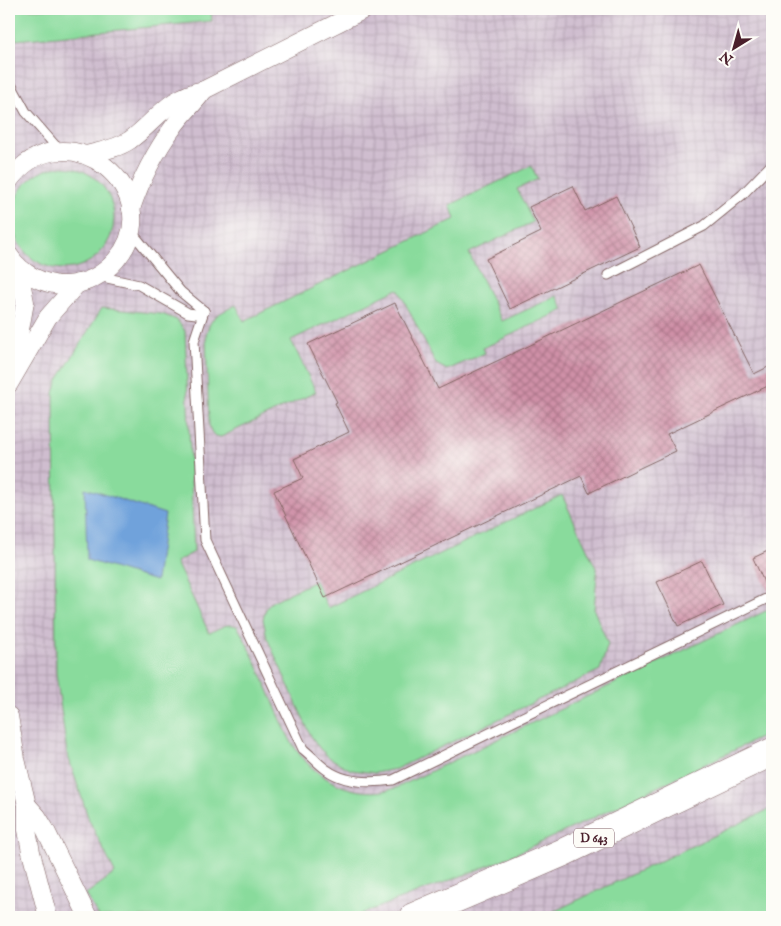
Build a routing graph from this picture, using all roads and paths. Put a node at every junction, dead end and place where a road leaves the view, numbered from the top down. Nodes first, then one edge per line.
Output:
1 (365, 9) edge
2 (9, 81) edge
3 (204, 90) junction
4 (60, 151) junction
5 (86, 155) junction
6 (772, 164) edge
7 (9, 181) edge
8 (131, 209) junction
9 (130, 230) junction
10 (12, 259) edge
11 (608, 275) dead end
12 (98, 276) junction
13 (78, 284) junction
14 (204, 311) junction
15 (9, 370) edge
16 (9, 384) edge
17 (772, 596) edge
18 (9, 716) edge
19 (772, 752) edge
20 (14, 777) edge
21 (27, 805) junction
22 (48, 917) edge
23 (88, 917) edge
24 (413, 917) edge

1 - 3 street
2 - 4 lane
3 - 5 street
3 - 8 street
4 - 5 street
4 - 7 street
5 - 8 street
6 - 11 lane
8 - 9 street
9 - 12 street
9 - 14 lane
10 - 13 street
10 - 15 street
12 - 13 street
12 - 14 lane
13 - 16 street
14 - 17 lane
18 - 20 street
19 - 24 highway, D 643
20 - 21 street
21 - 22 street
21 - 23 street

